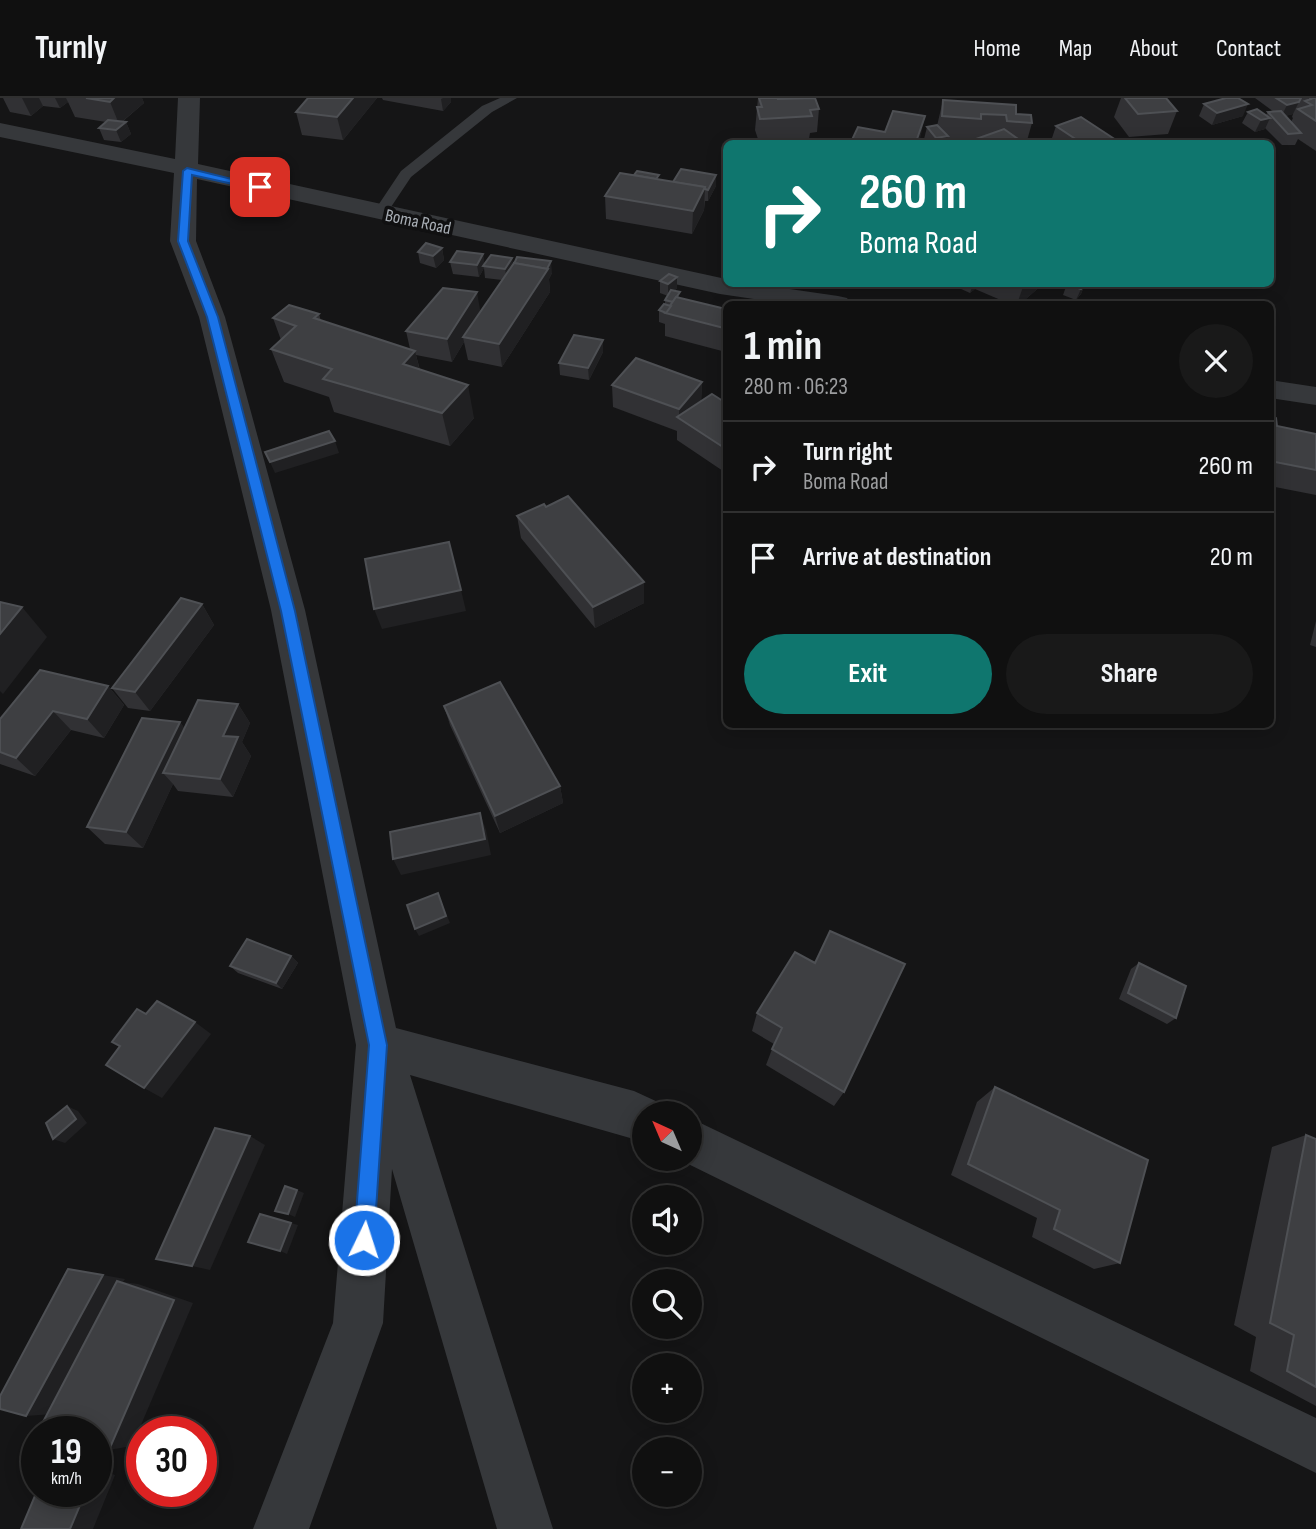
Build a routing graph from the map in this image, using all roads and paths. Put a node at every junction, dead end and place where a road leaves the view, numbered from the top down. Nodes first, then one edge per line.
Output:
1 (189, 98) edge
2 (511, 98) edge
3 (68, 117) dead end
4 (0, 130) edge
5 (45, 138) junction
6 (187, 171) junction
7 (380, 213) junction
8 (723, 286) edge
9 (727, 287) edge
10 (818, 301) edge
11 (1274, 390) edge
12 (1316, 396) edge
13 (378, 1045) junction
14 (632, 1114) edge
15 (702, 1147) edge
16 (1316, 1446) edge
17 (281, 1529) edge
18 (525, 1529) edge

1 - 6 street
2 - 7 lane
3 - 5 street
4 - 5 street, Boma Road
5 - 6 street, Boma Road
6 - 7 street, Boma Road
6 - 13 street
7 - 8 street, Boma Road
9 - 10 street, Boma Road
11 - 12 street
13 - 14 street
13 - 17 street
13 - 18 street
15 - 16 street

